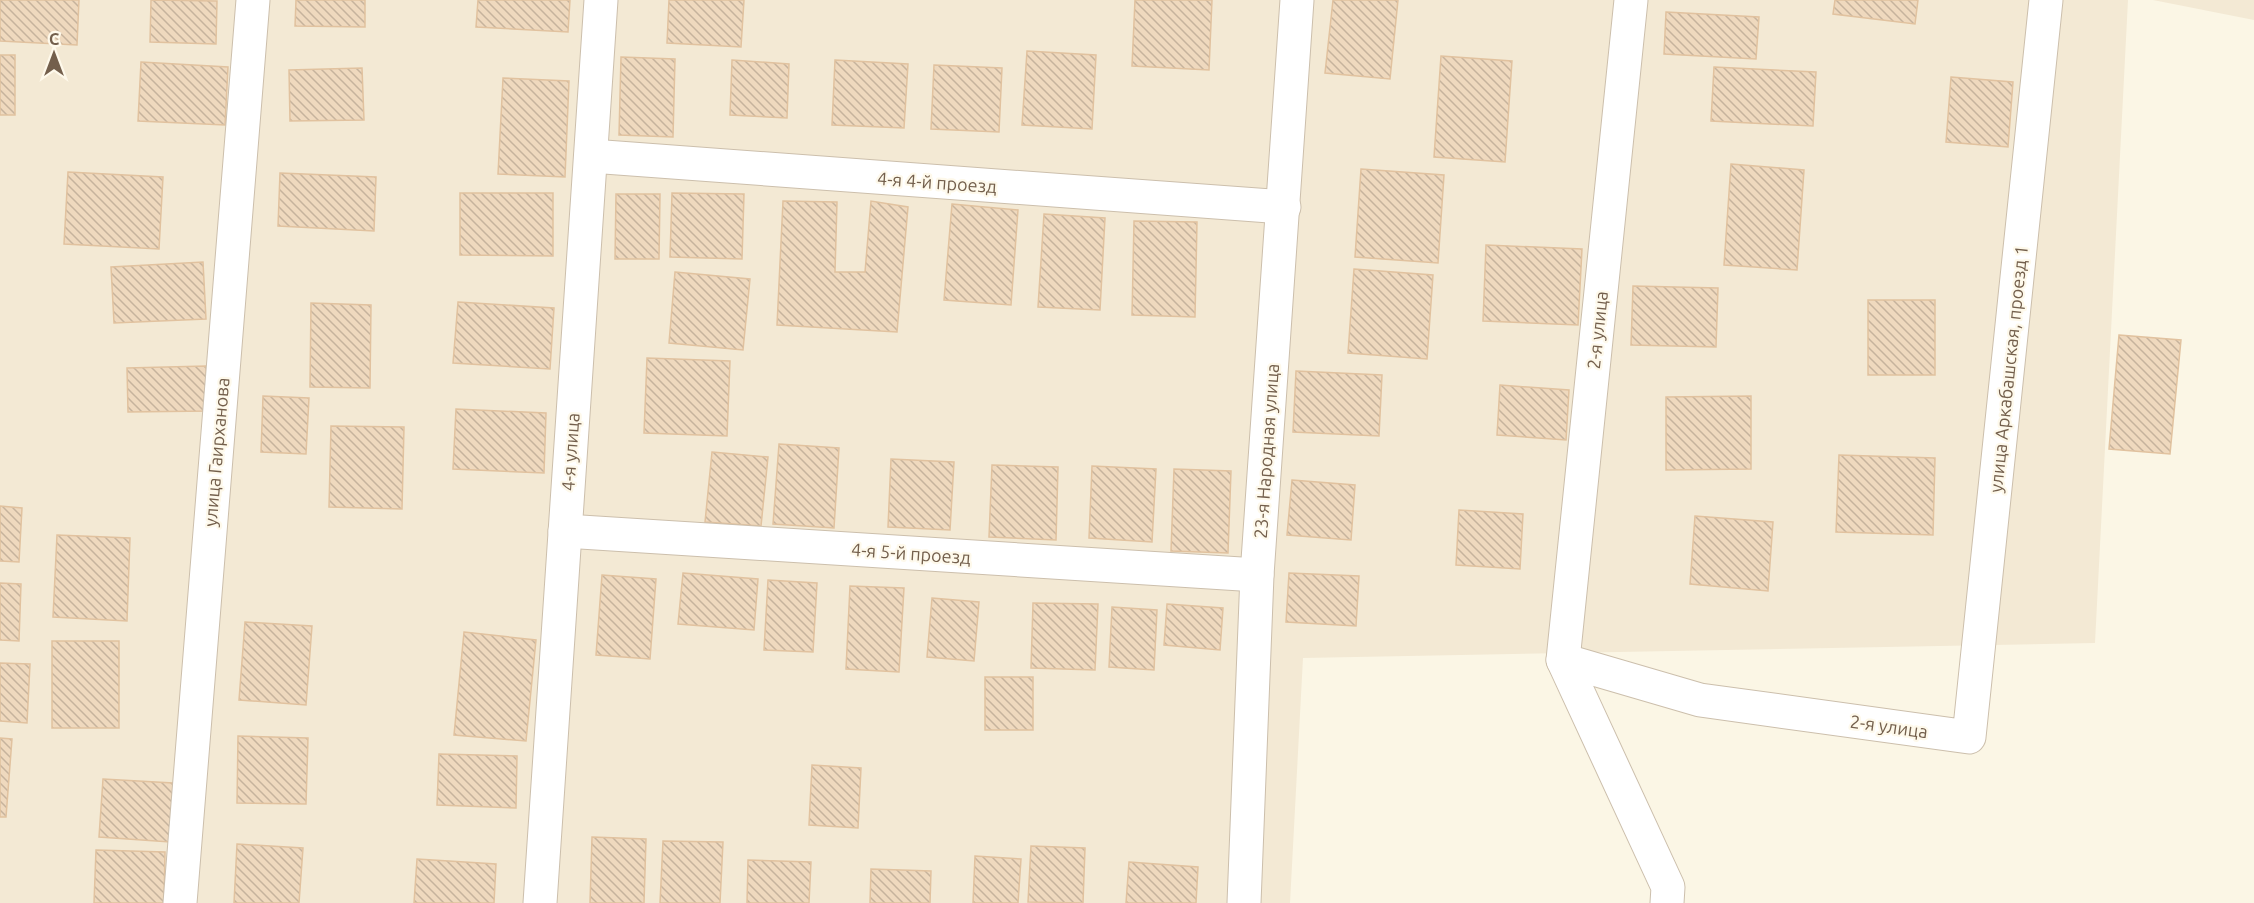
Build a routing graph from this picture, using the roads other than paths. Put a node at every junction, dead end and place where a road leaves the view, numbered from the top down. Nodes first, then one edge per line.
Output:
1 (252, 0) edge
2 (601, 0) edge
3 (1297, 0) edge
4 (1631, 0) edge
5 (2046, 0) edge
6 (591, 156) junction
7 (1284, 207) junction
8 (565, 531) junction
9 (1257, 575) junction
10 (1563, 660) junction
11 (1969, 737) joint
12 (180, 903) edge
13 (540, 903) edge
14 (1244, 903) edge
15 (1667, 903) edge

1 - 12 street, улица Гаирханова
2 - 6 street, 4-я улица
3 - 7 street, 23-я Народная улица
4 - 10 street, 2-я улица
5 - 11 street, улица Аркабашская, проезд 1
6 - 7 street, 4-я 4-й проезд
6 - 8 street, 4-я улица
7 - 9 street, 23-я Народная улица
8 - 9 street, 4-я 5-й проезд
8 - 13 street, 4-я улица
9 - 14 street, 23-я Народная улица
10 - 11 street, 2-я улица
10 - 15 street

